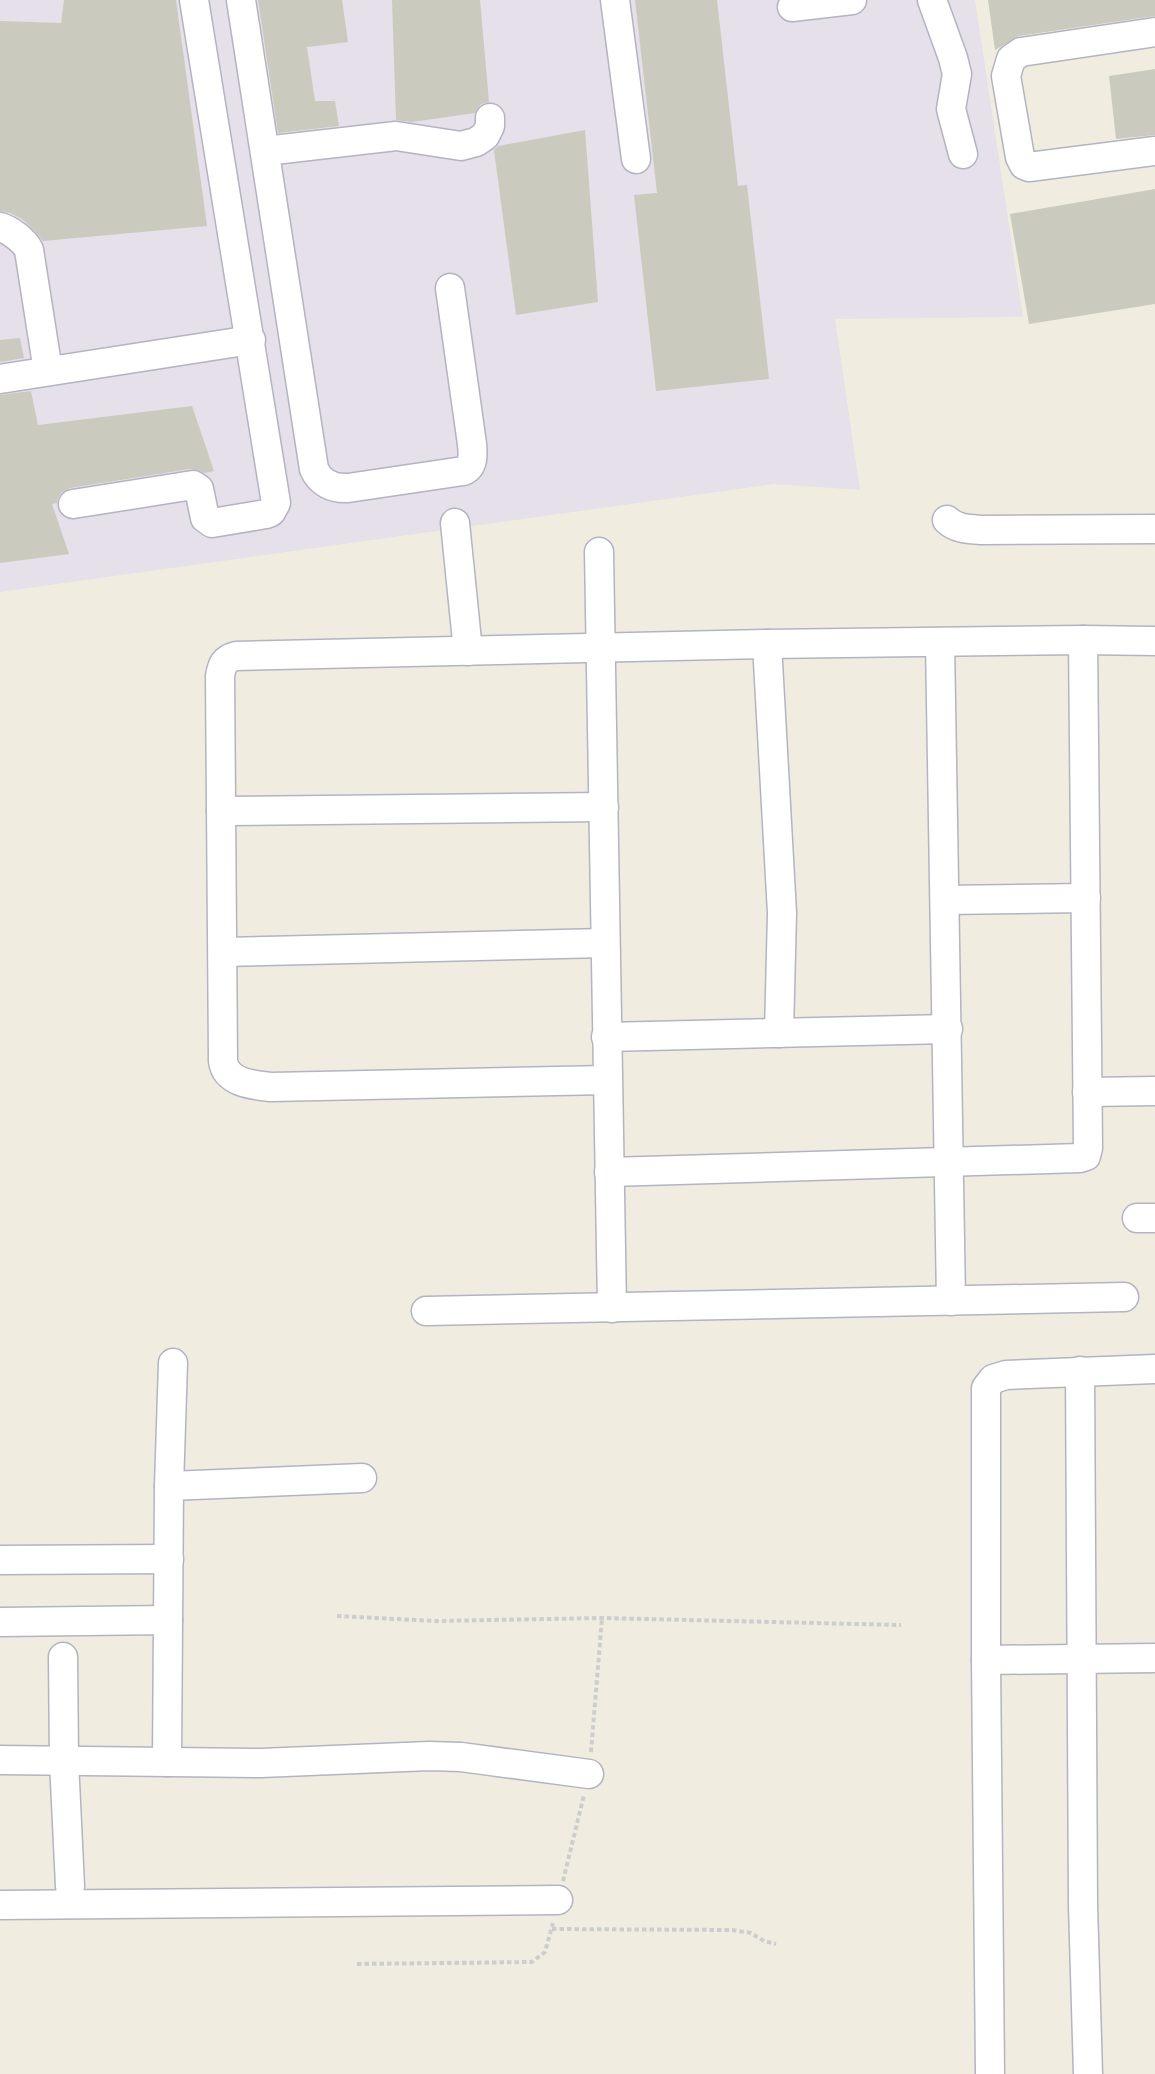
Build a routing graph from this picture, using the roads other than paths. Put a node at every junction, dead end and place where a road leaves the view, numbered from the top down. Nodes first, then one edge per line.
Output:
1 (194, 0) edge
2 (241, 0) edge
3 (615, 0) edge
4 (852, 0) edge
5 (932, 0) edge
6 (792, 7) dead end
7 (1155, 32) edge
8 (490, 118) dead end
9 (265, 151) junction
10 (1155, 151) edge
11 (963, 154) dead end
12 (636, 159) dead end
13 (0, 227) edge
14 (450, 288) dead end
15 (251, 340) junction
16 (48, 371) junction
17 (0, 379) edge
18 (73, 504) dead end
19 (947, 520) dead end
20 (455, 523) dead end
21 (1155, 529) edge
22 (599, 552) dead end
23 (1083, 640) junction
24 (1155, 641) edge
25 (940, 642) junction
26 (766, 644) junction
27 (602, 648) junction
28 (468, 651) junction
29 (604, 807) junction
30 (221, 811) junction
31 (1086, 898) junction
32 (945, 900) junction
33 (605, 943) junction
34 (222, 952) junction
35 (948, 1029) junction
36 (779, 1033) junction
37 (606, 1037) junction
38 (607, 1080) junction
39 (1155, 1091) edge
40 (1087, 1092) junction
41 (950, 1162) junction
42 (609, 1172) junction
43 (1124, 1297) dead end
44 (951, 1301) junction
45 (612, 1308) junction
46 (426, 1311) dead end
47 (173, 1363) dead end
48 (1155, 1369) edge
49 (1080, 1371) junction
50 (362, 1478) dead end
51 (169, 1486) junction
52 (169, 1559) junction
53 (0, 1560) edge
54 (168, 1620) junction
55 (0, 1622) edge
56 (63, 1657) dead end
57 (1155, 1658) edge
58 (986, 1659) junction
59 (1082, 1659) junction
60 (0, 1760) edge
61 (64, 1761) junction
62 (167, 1762) junction
63 (589, 1774) road end
64 (70, 1886) dead end
65 (558, 1900) road end
66 (0, 1905) edge
67 (990, 2074) edge
68 (1088, 2074) edge

1 - 15 street
2 - 9 street
3 - 12 street
4 - 6 street
5 - 11 street
7 - 10 street
8 - 9 street
9 - 14 street
13 - 16 street
15 - 16 street
15 - 18 street
16 - 17 street
19 - 21 street
20 - 28 street
22 - 27 street
23 - 24 street
23 - 25 street
23 - 31 street
25 - 26 street
25 - 32 street
26 - 27 street
26 - 36 street
27 - 28 street
27 - 29 street
28 - 30 street
29 - 30 street
29 - 33 street
30 - 34 street
31 - 32 street
31 - 40 street
32 - 35 street
33 - 34 street
33 - 37 street
34 - 38 street
35 - 36 street
35 - 41 street
36 - 37 street
37 - 38 street
38 - 42 street
39 - 40 street
40 - 41 street
41 - 42 street
41 - 44 street
42 - 45 street
43 - 44 street
44 - 45 street
45 - 46 street
47 - 51 street
48 - 49 street
49 - 58 street
49 - 59 street
50 - 51 street
51 - 52 street
52 - 53 street
52 - 54 street
54 - 55 street
54 - 62 street
56 - 61 street
57 - 59 street
58 - 59 street
58 - 67 street
59 - 68 street
60 - 61 street
61 - 62 street
61 - 64 street
62 - 63 street
65 - 66 street

